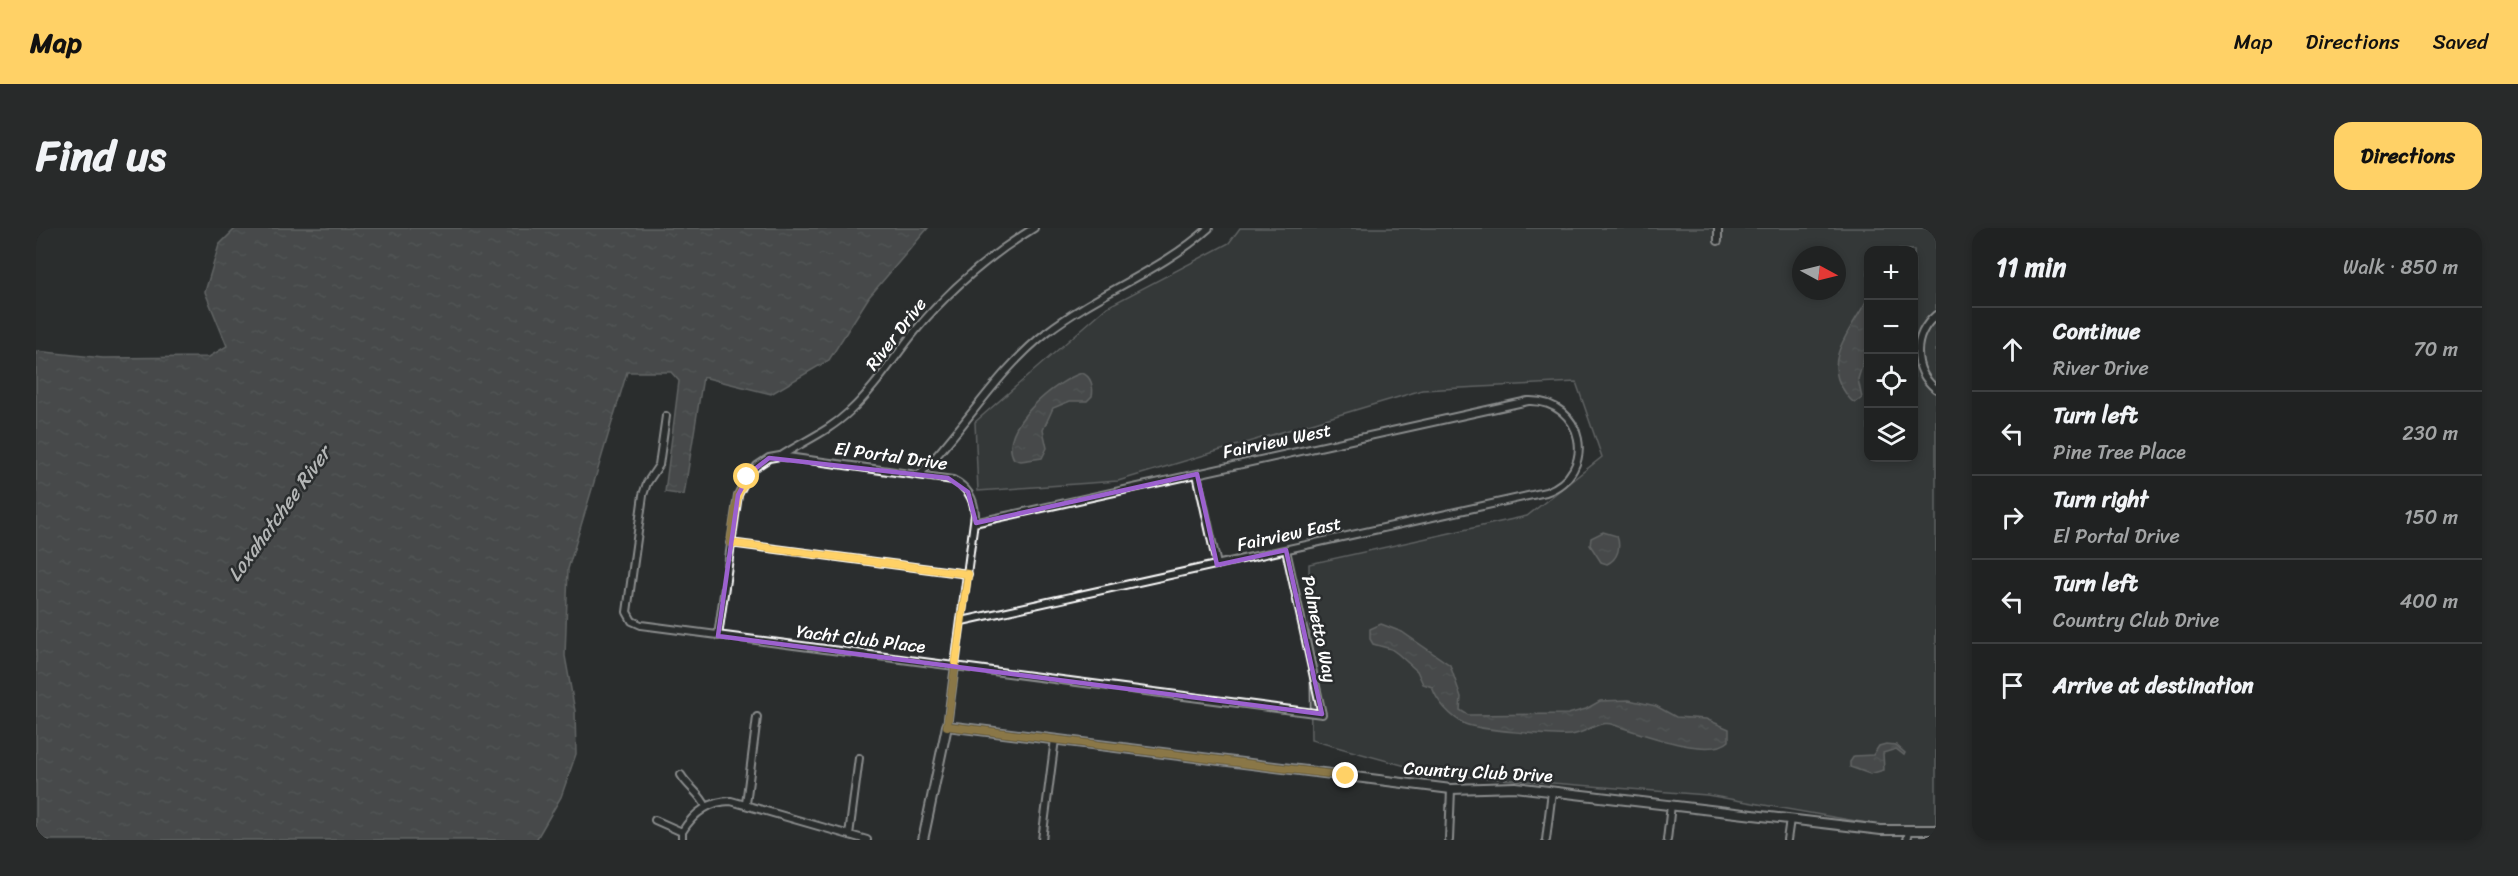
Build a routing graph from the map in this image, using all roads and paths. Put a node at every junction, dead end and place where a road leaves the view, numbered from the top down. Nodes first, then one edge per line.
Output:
1 (1034, 228) edge
2 (1209, 228) edge
3 (1718, 228) edge
4 (1718, 241) dead end
5 (1936, 315) edge
6 (1936, 389) edge
7 (666, 416) dead end
8 (1575, 429) joint
9 (780, 456) junction
10 (920, 474) junction
11 (1197, 474) junction
12 (974, 523) junction
13 (730, 543) junction
14 (1286, 550) junction
15 (1218, 565) junction
16 (968, 574) junction
17 (962, 621) junction
18 (718, 636) junction
19 (956, 666) junction
20 (1322, 714) joint
21 (757, 717) dead end
22 (947, 726) junction
23 (1055, 739) junction
24 (859, 758) dead end
25 (681, 775) dead end
26 (1451, 789) junction
27 (1552, 791) junction
28 (746, 804) junction
29 (1671, 805) junction
30 (706, 807) junction
31 (1790, 819) junction
32 (655, 820) dead end
33 (1936, 830) edge
34 (1909, 831) junction
35 (849, 835) junction
36 (682, 836) edge
37 (867, 840) edge
38 (923, 840) edge
39 (1042, 840) edge
40 (1449, 840) edge
41 (1546, 840) edge
42 (1666, 840) edge
43 (1787, 840) edge
44 (1908, 840) edge

1 - 9 street, River Drive
2 - 10 street
3 - 4 street
5 - 6 street
7 - 18 street, Yacht Club Place
8 - 11 street, Fairview West
8 - 14 street, Fairview East
9 - 10 street, El Portal Drive
9 - 13 street
10 - 12 street, El Portal Drive
11 - 12 street, Fairview West
11 - 15 street
12 - 16 street, El Portal Drive
13 - 16 street
13 - 18 street
14 - 15 street, Fairview East
14 - 20 street, Palmetto Way
15 - 17 street, Fairview East
16 - 17 street, El Portal Drive
17 - 19 street, El Portal Drive
18 - 19 street, Yacht Club Place
19 - 20 street, Yacht Club Place
19 - 22 street, El Portal Drive
21 - 28 street
22 - 23 street, Country Club Drive
22 - 38 street
23 - 26 street, Country Club Drive
23 - 39 street
24 - 35 street
25 - 30 street
26 - 27 street, Country Club Drive
26 - 40 street
27 - 29 street, Country Club Drive
27 - 41 street
28 - 30 street
28 - 35 street
29 - 31 street, Country Club Drive
29 - 42 street
30 - 36 street
31 - 34 street, Country Club Drive
31 - 43 street
32 - 36 street
33 - 34 street, Country Club Drive
34 - 44 street
35 - 37 street

